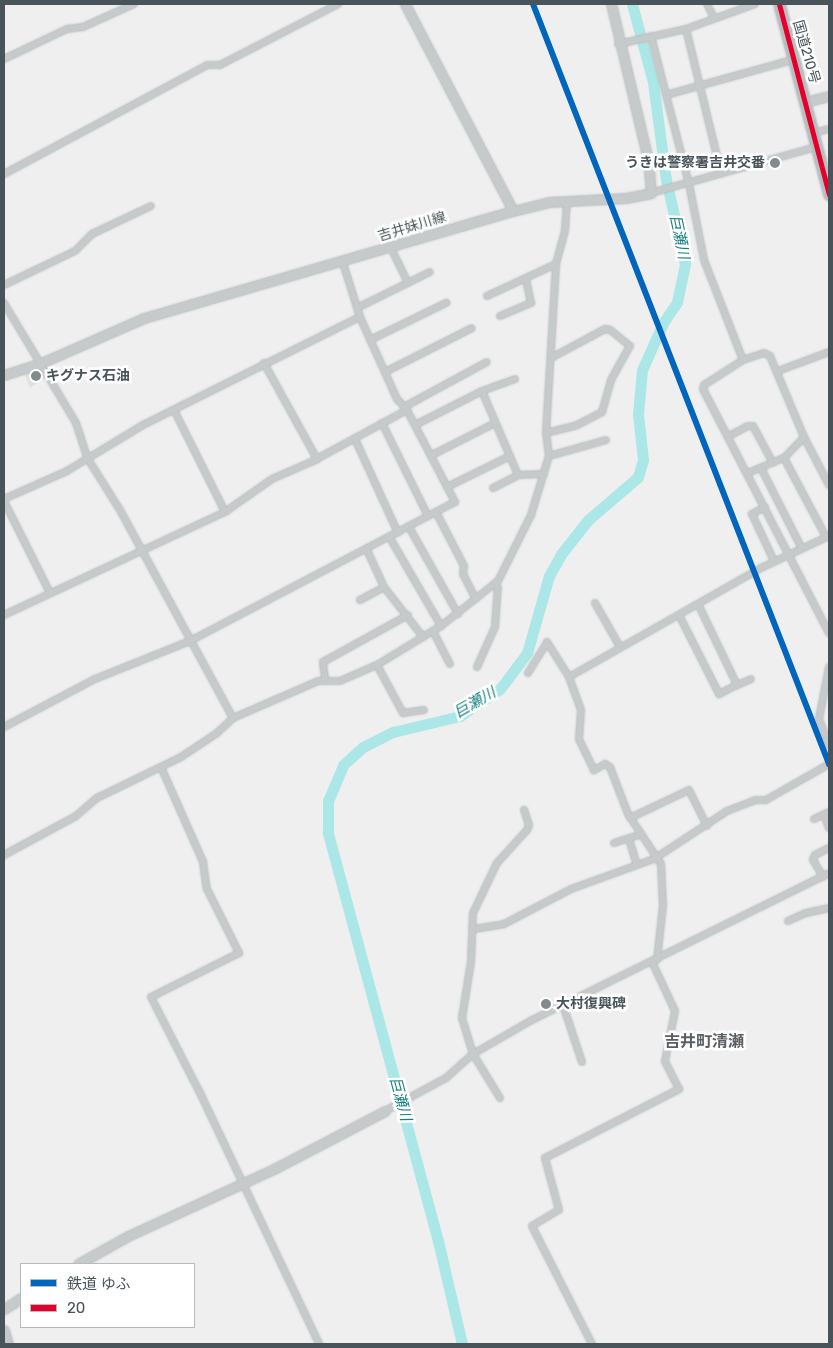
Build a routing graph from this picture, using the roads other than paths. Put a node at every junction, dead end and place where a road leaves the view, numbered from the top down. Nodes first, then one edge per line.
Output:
1 (134, 4) edge
2 (338, 4) edge
3 (405, 4) edge
4 (611, 4) edge
5 (707, 4) edge
6 (753, 4) edge
7 (779, 4) edge
8 (714, 18) junction
9 (686, 29) junction
10 (650, 36) junction
11 (620, 44) junction
12 (4, 59) edge
13 (792, 60) junction
14 (702, 86) junction
15 (666, 95) junction
16 (829, 96) edge
17 (805, 102) junction
18 (829, 129) edge
19 (812, 133) junction
20 (816, 147) junction
21 (721, 173) junction
22 (4, 174) edge
23 (687, 184) junction
24 (654, 193) junction
25 (829, 195) edge
26 (567, 200) junction
27 (151, 206) dead end
28 (513, 211) junction
29 (391, 248) junction
30 (343, 263) junction
31 (556, 264) junction
32 (430, 272) dead end
33 (526, 279) junction
34 (408, 283) junction
35 (4, 285) edge
36 (487, 296) dead end
37 (4, 303) edge
38 (446, 304) dead end
39 (357, 308) junction
40 (500, 316) dead end
41 (360, 317) junction
42 (472, 328) dead end
43 (370, 340) junction
44 (829, 352) edge
45 (553, 356) junction
46 (743, 360) junction
47 (488, 362) dead end
48 (41, 363) junction
49 (264, 363) junction
50 (778, 371) junction
51 (385, 372) junction
52 (4, 375) edge
53 (515, 379) dead end
54 (482, 391) junction
55 (405, 408) junction
56 (174, 410) junction
57 (495, 423) junction
58 (382, 424) junction
59 (417, 424) junction
60 (546, 432) junction
61 (729, 436) junction
62 (804, 437) junction
63 (355, 440) junction
64 (606, 440) dead end
65 (432, 455) junction
66 (510, 456) junction
67 (549, 456) junction
68 (784, 458) junction
69 (88, 459) junction
70 (317, 459) junction
71 (773, 463) junction
72 (761, 468) junction
73 (748, 473) junction
74 (544, 474) junction
75 (518, 475) junction
76 (829, 485) edge
77 (449, 486) junction
78 (493, 488) dead end
79 (4, 500) edge
80 (765, 507) junction
81 (225, 512) junction
82 (436, 512) junction
83 (428, 516) junction
84 (409, 527) junction
85 (398, 533) junction
86 (828, 537) edge
87 (390, 538) junction
88 (801, 547) junction
89 (367, 550) junction
90 (141, 553) junction
91 (788, 554) junction
92 (774, 561) junction
93 (495, 583) junction
94 (384, 587) junction
95 (50, 593) junction
96 (476, 599) junction
97 (360, 600) dead end
98 (595, 603) dead end
99 (699, 606) junction
100 (458, 614) junction
101 (4, 615) edge
102 (408, 615) junction
103 (679, 615) junction
104 (441, 626) junction
105 (433, 631) junction
106 (829, 633) edge
107 (423, 637) junction
108 (190, 641) junction
109 (620, 647) junction
110 (450, 664) dead end
111 (377, 665) junction
112 (477, 666) dead end
113 (829, 667) edge
114 (528, 673) dead end
115 (569, 677) junction
116 (325, 679) junction
117 (751, 679) dead end
118 (737, 686) junction
119 (424, 710) dead end
120 (233, 718) junction
121 (4, 727) edge
122 (829, 745) edge
123 (829, 764) edge
124 (161, 767) junction
125 (524, 810) dead end
126 (827, 814) edge
127 (630, 818) junction
128 (814, 819) dead end
129 (707, 826) junction
130 (829, 828) edge
131 (641, 834) junction
132 (629, 838) junction
133 (614, 844) dead end
134 (829, 848) edge
135 (4, 855) edge
136 (659, 859) junction
137 (637, 865) junction
138 (826, 875) edge
139 (829, 908) edge
140 (788, 921) dead end
141 (474, 929) junction
142 (654, 961) junction
143 (563, 1004) junction
144 (473, 1054) junction
145 (582, 1062) dead end
146 (500, 1098) dead end
147 (385, 1111) joint
148 (241, 1185) junction
149 (80, 1263) edge
150 (20, 1299) edge
151 (4, 1309) edge
152 (319, 1344) edge
153 (592, 1344) edge

1 - 12 street
2 - 22 street
3 - 28 main road
4 - 11 main road
5 - 8 street
6 - 8 street
7 - 13 highway, 国道210号
8 - 9 street
9 - 10 street
9 - 14 street
10 - 11 street
10 - 15 street
11 - 24 main road
13 - 14 street
13 - 17 highway, 国道210号
14 - 15 street
14 - 21 street
15 - 23 street
16 - 17 main road
17 - 19 highway, 国道210号
18 - 19 street
19 - 20 highway, 国道210号
20 - 21 street
20 - 25 highway, 国道210号
21 - 23 street
23 - 24 street
23 - 46 street
24 - 26 main road, 吉井妹川線
26 - 28 main road, 吉井妹川線
26 - 31 street
27 - 35 street
28 - 29 main road, 吉井妹川線
29 - 30 main road, 吉井妹川線
29 - 34 street
30 - 39 street
30 - 48 main road, 吉井妹川線
31 - 33 street
31 - 45 street
32 - 34 street
33 - 36 street
33 - 40 street
34 - 39 street
37 - 48 street
38 - 43 street
39 - 41 street
41 - 43 street
41 - 49 street
42 - 51 street
43 - 51 street
44 - 50 street
45 - 60 street
45 - 60 street
46 - 50 street
46 - 61 street
47 - 55 street
48 - 52 main road, 吉井妹川線
48 - 69 street
49 - 56 street
49 - 70 street
50 - 62 street
51 - 55 street
53 - 54 street
54 - 57 street
54 - 59 street
55 - 58 street
55 - 59 street
56 - 69 street
56 - 81 street
57 - 65 street
57 - 66 street
58 - 63 street
58 - 83 street
59 - 65 street
60 - 67 street
61 - 71 street
61 - 73 street
62 - 68 street
62 - 76 street
63 - 70 street
63 - 85 street
64 - 67 street
65 - 77 street
66 - 75 street
66 - 77 street
67 - 74 street
68 - 71 street
68 - 86 street
69 - 79 street
69 - 90 street
70 - 81 street
71 - 72 street
72 - 73 street
72 - 88 street
73 - 80 street
74 - 75 street
74 - 93 street
75 - 78 street
77 - 82 street
79 - 95 street
80 - 91 street
80 - 92 street
81 - 90 street
82 - 83 street
82 - 96 street
83 - 84 street
84 - 85 street
84 - 100 street
85 - 87 street
86 - 88 street
87 - 89 street
87 - 104 street
88 - 91 street
89 - 94 street
89 - 108 street
90 - 95 street
90 - 108 street
91 - 92 street
91 - 106 street
92 - 99 street
93 - 96 street
93 - 112 street
94 - 97 street
94 - 102 street
95 - 101 street
96 - 100 street
98 - 109 street
99 - 103 street
99 - 118 street
100 - 104 street
102 - 107 street
102 - 116 street
103 - 109 street
103 - 118 street
104 - 105 street
105 - 107 street
105 - 110 street
107 - 111 street
108 - 120 street
108 - 121 street
109 - 115 street
111 - 116 street
111 - 119 street
113 - 122 street
114 - 115 street
115 - 127 street
116 - 120 street
117 - 118 street
120 - 124 street
123 - 129 street
124 - 135 street
124 - 148 street
125 - 141 street
126 - 128 street
126 - 130 street
127 - 129 street
127 - 131 street
129 - 136 street
131 - 132 street
131 - 136 street
132 - 133 street
132 - 137 street
134 - 138 street
136 - 137 street
136 - 142 street
137 - 141 street
138 - 142 street
139 - 140 street
141 - 144 street
142 - 143 street
142 - 153 street
143 - 144 street
143 - 145 street
144 - 146 street
144 - 147 street
147 - 148 main road
148 - 149 main road
148 - 152 street
150 - 151 main road

